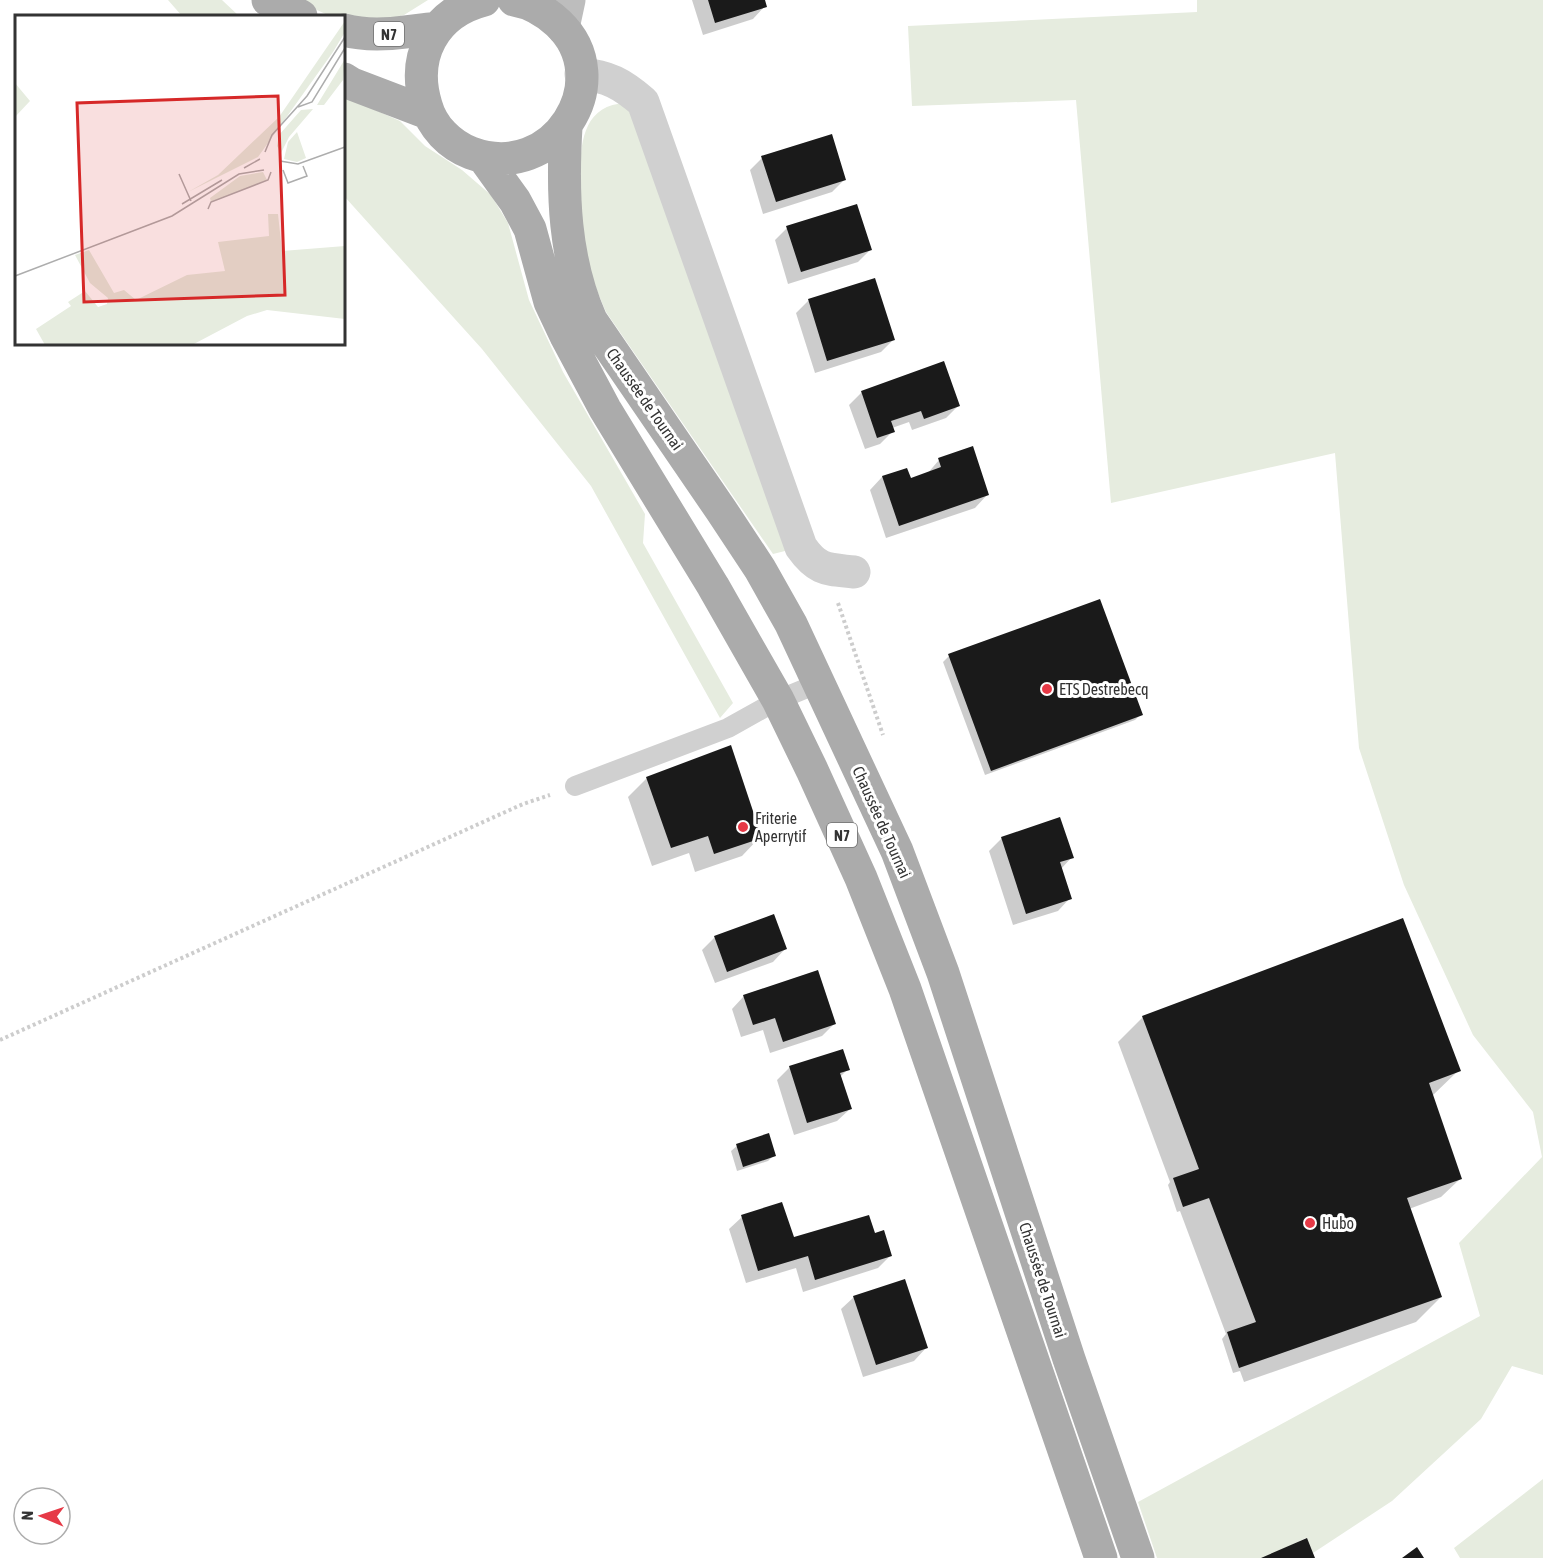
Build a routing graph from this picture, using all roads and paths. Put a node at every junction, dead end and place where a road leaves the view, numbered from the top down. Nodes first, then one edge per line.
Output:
1 (253, 0) edge
2 (268, 0) edge
3 (484, 0) edge
4 (514, 0) edge
5 (566, 14) edge
6 (267, 15) edge
7 (299, 15) edge
8 (436, 28) junction
9 (345, 30) edge
10 (581, 74) junction
11 (345, 80) edge
12 (428, 112) junction
13 (566, 127) junction
14 (484, 158) junction
15 (854, 572) dead end
16 (819, 683) junction
17 (778, 700) junction
18 (575, 786) joint
19 (0, 1040) edge
20 (1101, 1558) edge
21 (1138, 1558) edge

1 - 6 main road
2 - 7 main road
3 - 8 main road
4 - 5 main road
5 - 10 main road
8 - 9 main road, N7
8 - 12 main road
10 - 13 main road
10 - 15 street
11 - 12 main road
12 - 14 main road
13 - 14 main road
13 - 16 main road, Chaussée de Tournai / N7
14 - 17 main road, Chaussée de Tournai / N7
16 - 17 lane
16 - 21 main road, Chaussée de Tournai / N7
17 - 18 lane
17 - 20 main road, Chaussée de Tournai / N7
18 - 19 path

